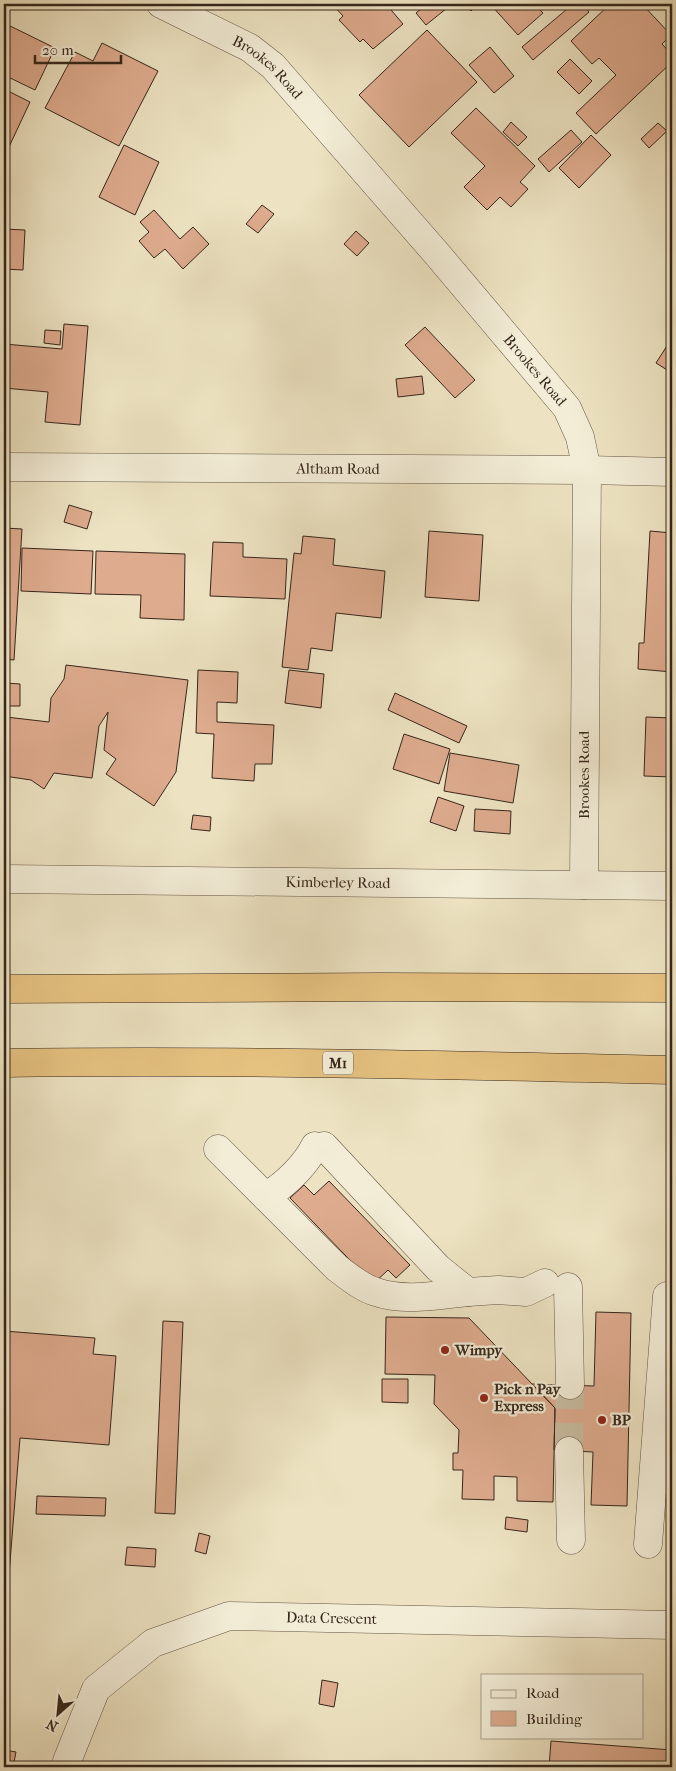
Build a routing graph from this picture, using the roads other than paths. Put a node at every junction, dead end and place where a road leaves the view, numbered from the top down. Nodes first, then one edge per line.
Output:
1 (161, 4) edge
2 (4, 467) edge
3 (587, 470) junction
4 (672, 472) edge
5 (4, 879) edge
6 (584, 885) junction
7 (672, 886) edge
8 (672, 988) edge
9 (4, 989) edge
10 (4, 1063) edge
11 (672, 1070) edge
12 (218, 1149) dead end
13 (266, 1197) junction
14 (468, 1292) junction
15 (667, 1296) dead end
16 (570, 1385) tunnel mouth
17 (569, 1451) tunnel mouth
18 (571, 1540) dead end
19 (648, 1544) dead end
20 (672, 1625) edge
21 (67, 1767) edge

1 - 3 street, Brookes Road
2 - 3 street, Altham Road
3 - 4 street, Altham Road
3 - 6 street, Brookes Road
5 - 6 street, Kimberley Road
6 - 7 street, Kimberley Road
8 - 9 highway
10 - 11 highway, M1
12 - 13 street
13 - 14 street
13 - 14 street
14 - 16 street
15 - 19 street
17 - 18 street
20 - 21 street, Data Crescent

